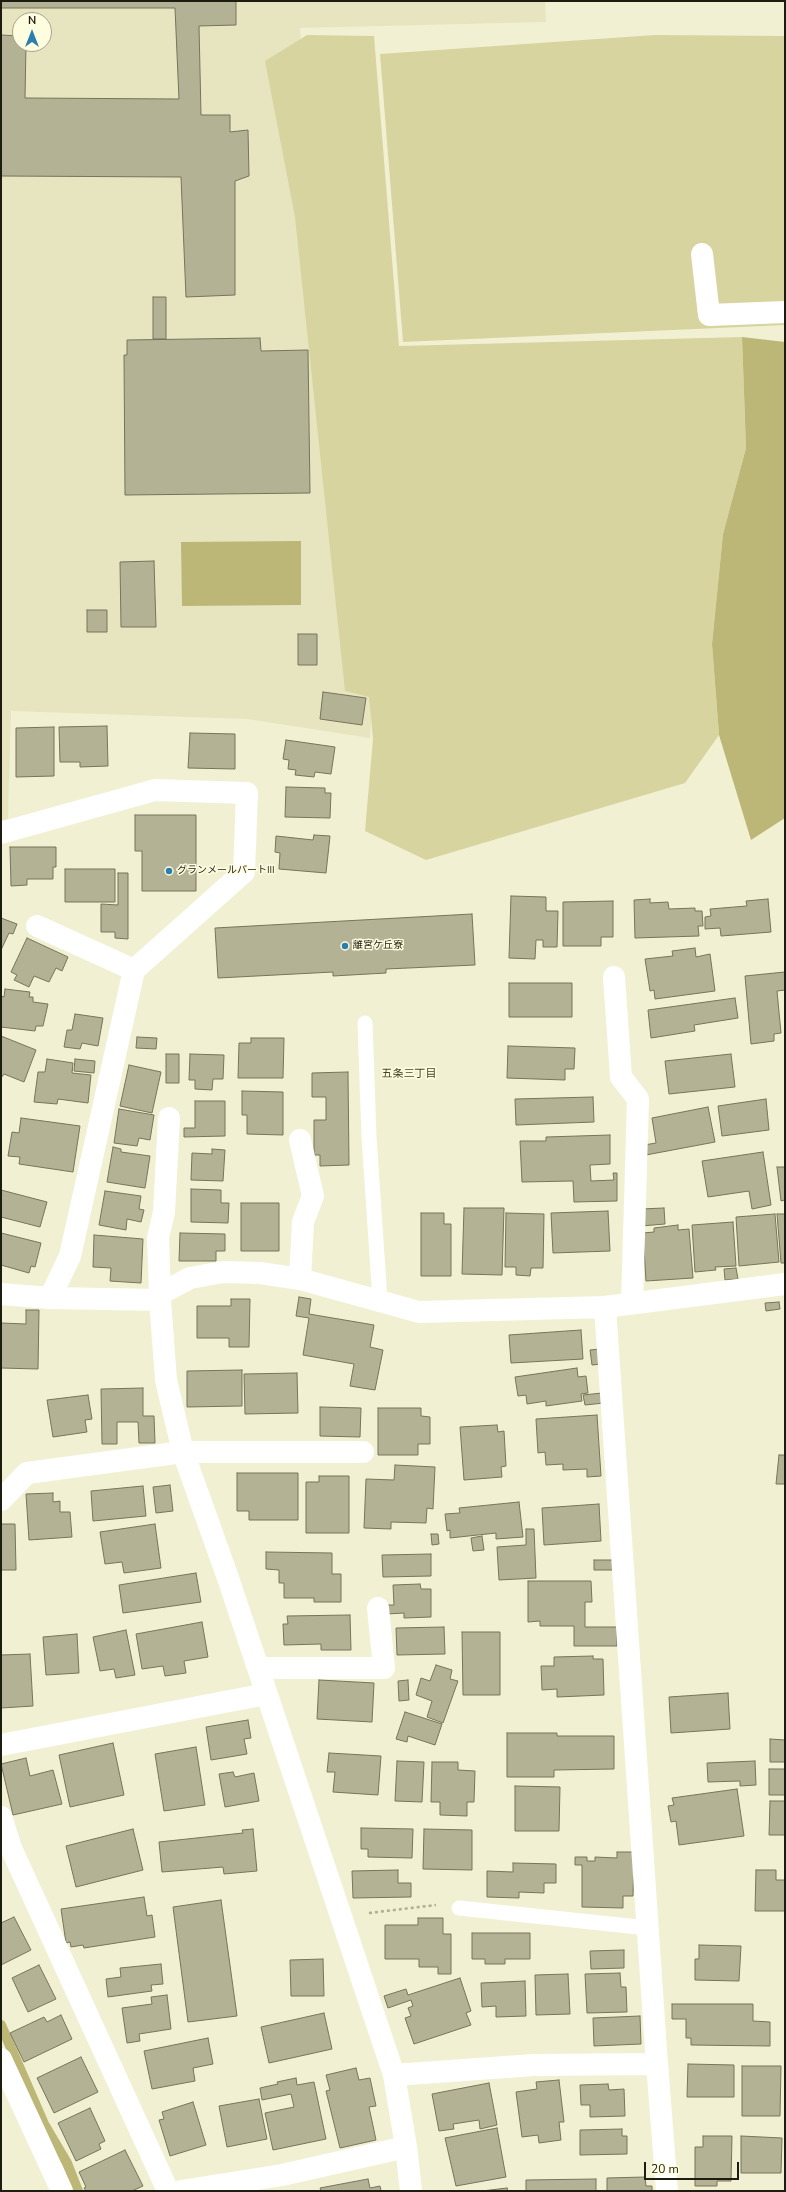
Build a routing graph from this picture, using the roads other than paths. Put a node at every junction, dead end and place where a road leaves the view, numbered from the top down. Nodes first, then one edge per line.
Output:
1 (702, 254) dead end
2 (785, 312) edge
3 (1, 833) edge
4 (37, 926) dead end
5 (134, 970) junction
6 (614, 977) dead end
7 (365, 1023) dead end
8 (169, 1118) dead end
9 (300, 1140) dead end
10 (300, 1279) junction
11 (785, 1284) edge
12 (1, 1294) edge
13 (160, 1297) junction
14 (50, 1298) junction
15 (380, 1300) junction
16 (632, 1304) junction
17 (605, 1307) junction
18 (183, 1452) junction
19 (363, 1452) dead end
20 (1, 1500) edge
21 (378, 1608) dead end
22 (258, 1668) junction
23 (266, 1694) junction
24 (1, 1745) edge
25 (1, 1817) edge
26 (459, 1908) road end
27 (648, 1928) junction
28 (1, 2059) edge
29 (657, 2064) junction
30 (394, 2075) junction
31 (406, 2147) junction
32 (62, 2191) edge
33 (168, 2191) edge
34 (181, 2191) edge
35 (411, 2191) edge
36 (667, 2191) edge

1 - 2 street
3 - 5 street
4 - 5 street
5 - 14 street
6 - 16 street
7 - 15 lane
8 - 13 street
9 - 10 street
10 - 13 street
10 - 15 street
11 - 16 street
12 - 14 street
13 - 14 street
13 - 18 street
15 - 17 street
16 - 17 street
17 - 27 street
18 - 19 street
18 - 20 street
18 - 22 street
21 - 22 street
22 - 23 street
23 - 24 street
23 - 30 street
25 - 33 street
26 - 27 lane
27 - 29 street
28 - 32 street
29 - 30 street
29 - 36 street
30 - 31 street
31 - 34 street
31 - 35 street

